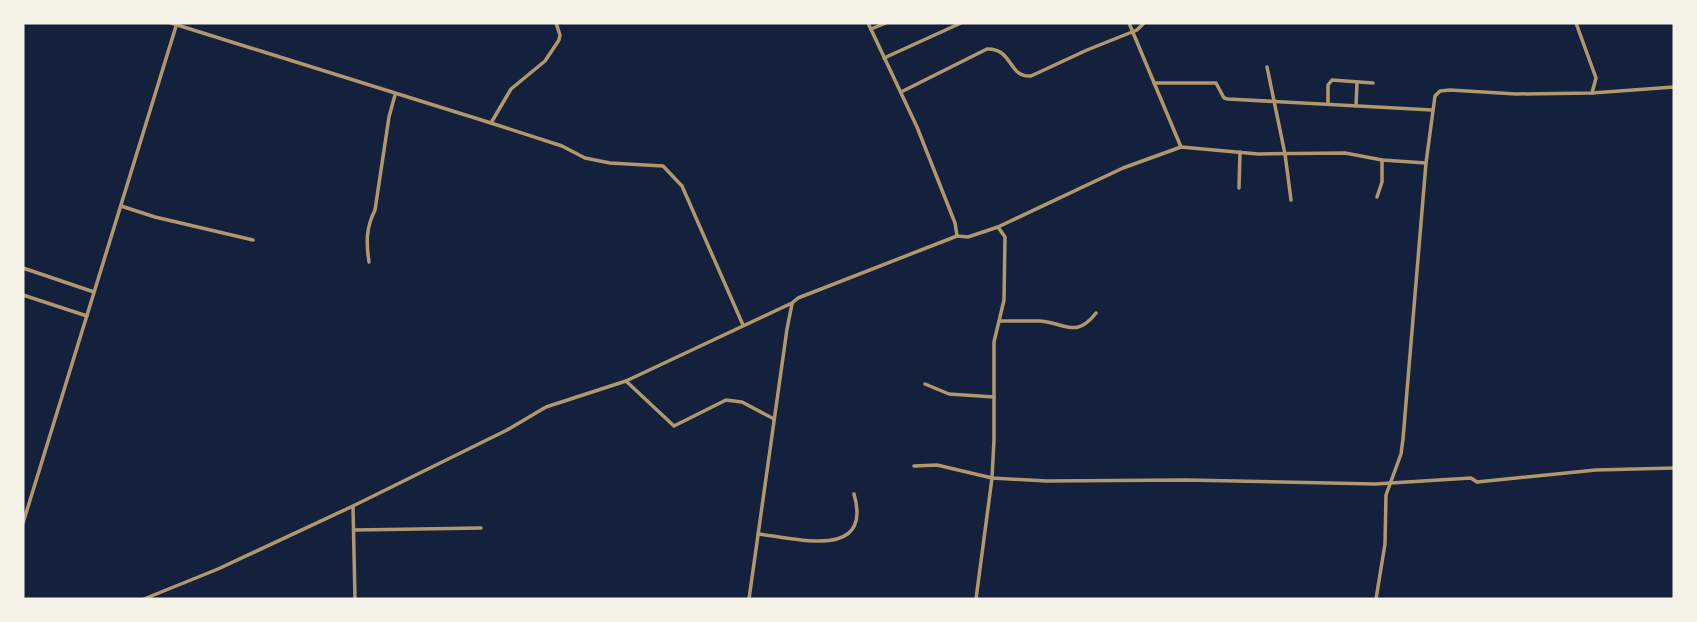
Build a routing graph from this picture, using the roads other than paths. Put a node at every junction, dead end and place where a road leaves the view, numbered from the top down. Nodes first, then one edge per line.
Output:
1 (556, 23) edge
2 (868, 23) edge
3 (886, 23) edge
4 (961, 23) edge
5 (1129, 23) edge
6 (1144, 23) edge
7 (1576, 23) edge
8 (175, 24) edge
9 (871, 29) junction
10 (1132, 30) junction
11 (884, 58) junction
12 (1268, 67) dead end
13 (1154, 83) junction
14 (1357, 83) junction
15 (1373, 83) dead end
16 (1674, 87) edge
17 (901, 92) junction
18 (1592, 93) junction
19 (395, 95) junction
20 (1273, 102) junction
21 (1328, 104) junction
22 (1356, 106) junction
23 (1432, 110) junction
24 (491, 123) junction
25 (1181, 148) junction
26 (1240, 152) junction
27 (1286, 154) junction
28 (1382, 160) junction
29 (1426, 163) junction
30 (1239, 188) dead end
31 (1377, 197) dead end
32 (1291, 200) dead end
33 (121, 206) junction
34 (998, 227) junction
35 (957, 236) junction
36 (253, 240) dead end
37 (369, 262) dead end
38 (23, 268) edge
39 (94, 292) junction
40 (23, 295) edge
41 (792, 303) junction
42 (1096, 313) dead end
43 (87, 316) junction
44 (1000, 321) junction
45 (743, 326) junction
46 (626, 381) junction
47 (925, 384) dead end
48 (995, 397) junction
49 (774, 419) junction
50 (914, 466) dead end
51 (1674, 468) edge
52 (992, 478) junction
53 (1391, 483) junction
54 (854, 494) dead end
55 (353, 506) junction
56 (23, 523) edge
57 (481, 528) dead end
58 (355, 530) junction
59 (758, 534) junction
60 (144, 599) edge
61 (355, 599) edge
62 (749, 599) edge
63 (976, 599) edge
64 (1376, 599) edge

1 - 24 street
2 - 9 street
3 - 9 street
4 - 11 street
5 - 10 street
6 - 10 street
7 - 18 street
8 - 19 street
8 - 33 street
9 - 11 street
10 - 13 street
10 - 17 street
11 - 17 street
12 - 20 street
13 - 20 street
13 - 25 street
14 - 15 street
14 - 21 street
14 - 22 street
16 - 18 street
17 - 35 street
18 - 23 street
19 - 24 street
19 - 37 street
20 - 21 street
20 - 27 street
21 - 22 street
22 - 23 street
23 - 29 street
24 - 45 street
25 - 26 street
25 - 34 street
26 - 27 street
26 - 30 street
27 - 28 street
27 - 32 street
28 - 29 street
28 - 31 street
29 - 53 street
33 - 36 street
33 - 39 street
34 - 35 street
34 - 44 street
35 - 41 street
38 - 39 street
39 - 43 street
40 - 43 street
41 - 45 street
41 - 49 street
42 - 44 street
43 - 56 street
44 - 48 street
45 - 46 street
46 - 49 street
46 - 55 street
47 - 48 street
48 - 52 street
49 - 59 street
50 - 52 street
51 - 53 street
52 - 53 street
52 - 63 street
53 - 64 street
54 - 59 street
55 - 58 street
55 - 60 street
57 - 58 street
58 - 61 street
59 - 62 street

